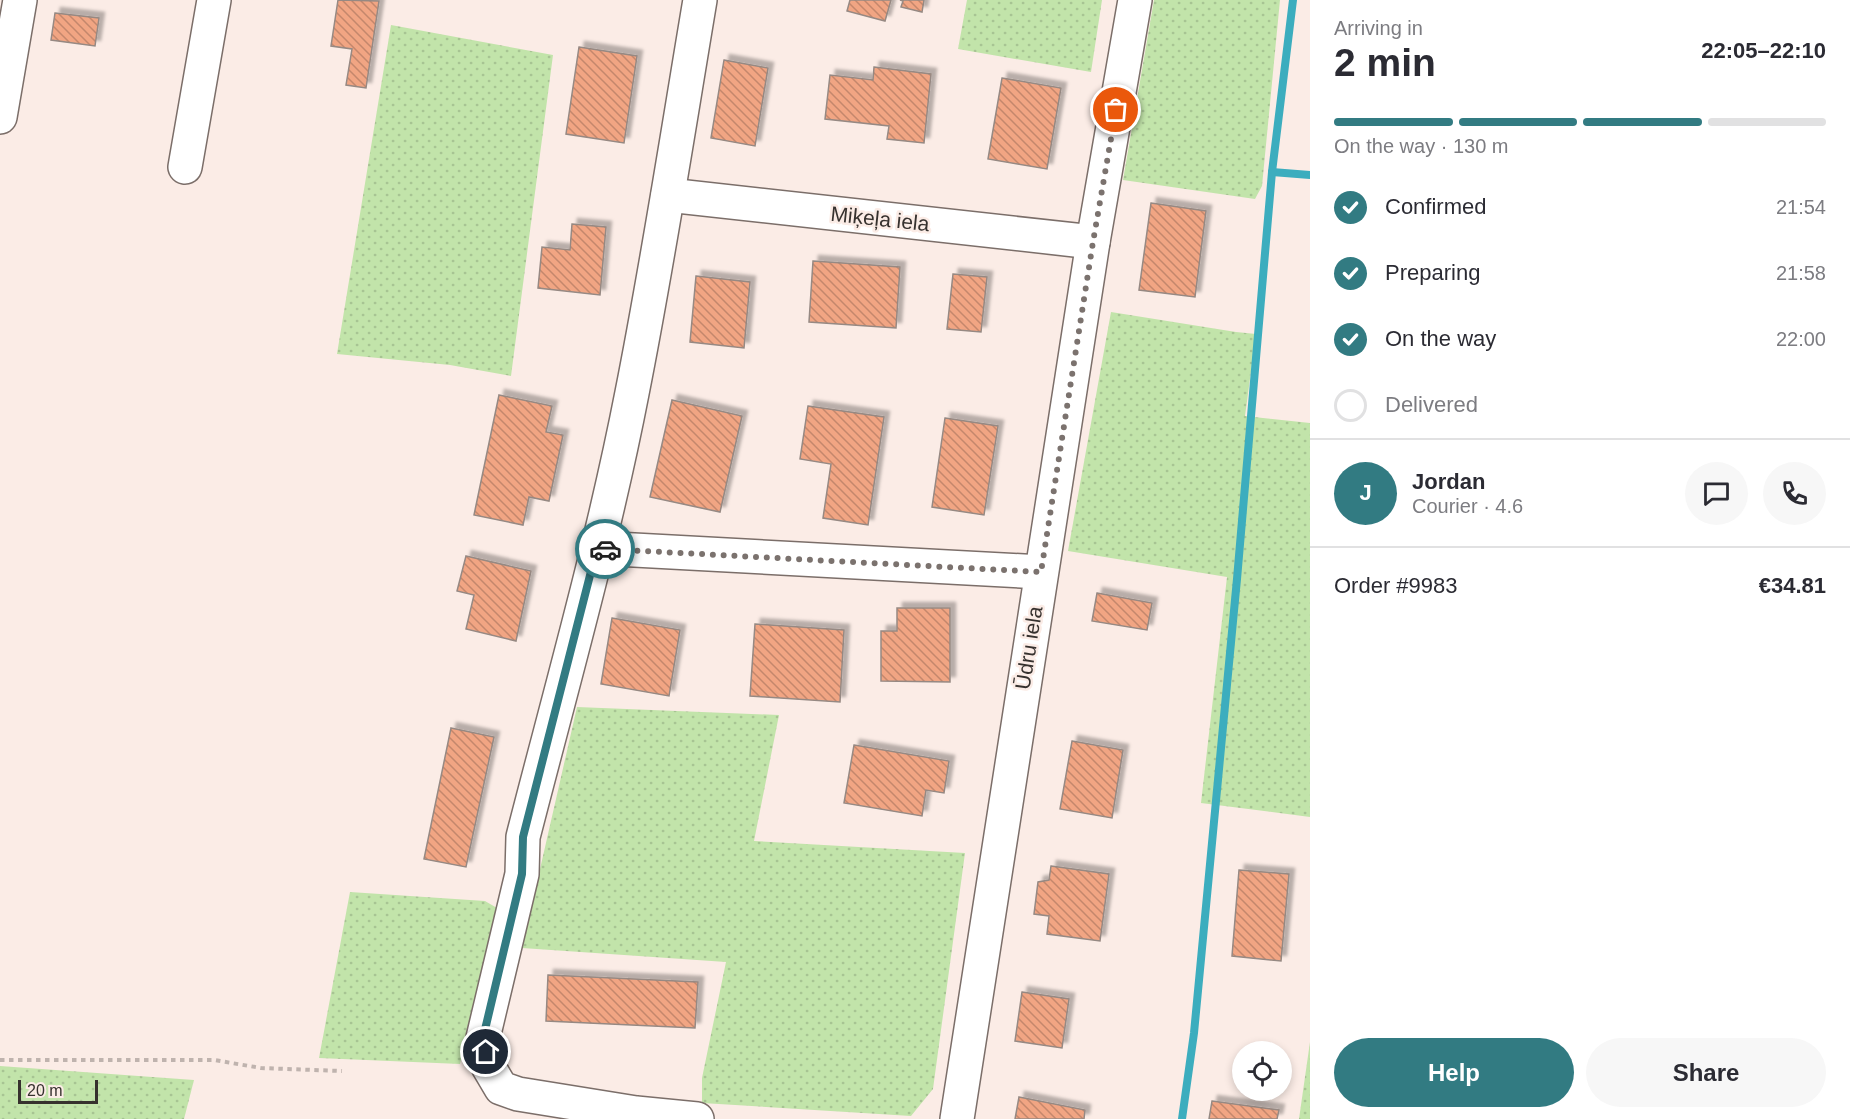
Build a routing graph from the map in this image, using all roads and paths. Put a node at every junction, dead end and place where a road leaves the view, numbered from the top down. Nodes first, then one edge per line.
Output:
1 (20, 0) edge
2 (214, 0) edge
3 (700, 0) edge
4 (1135, 0) edge
5 (0, 117) edge
6 (185, 166) dead end
7 (668, 195) junction
8 (1093, 242) junction
9 (597, 548) junction
10 (1041, 572) junction
11 (0, 1060) edge
12 (342, 1071) dead end
13 (635, 1116) edge
14 (697, 1119) edge
15 (957, 1119) edge

1 - 5 street
2 - 6 street
3 - 7 street
4 - 8 street, Ūdru iela
7 - 8 street, Miķeļa iela
7 - 9 street
8 - 10 street, Ūdru iela
9 - 10 street
9 - 13 street
10 - 15 street, Ūdru iela
11 - 12 path
13 - 14 street

